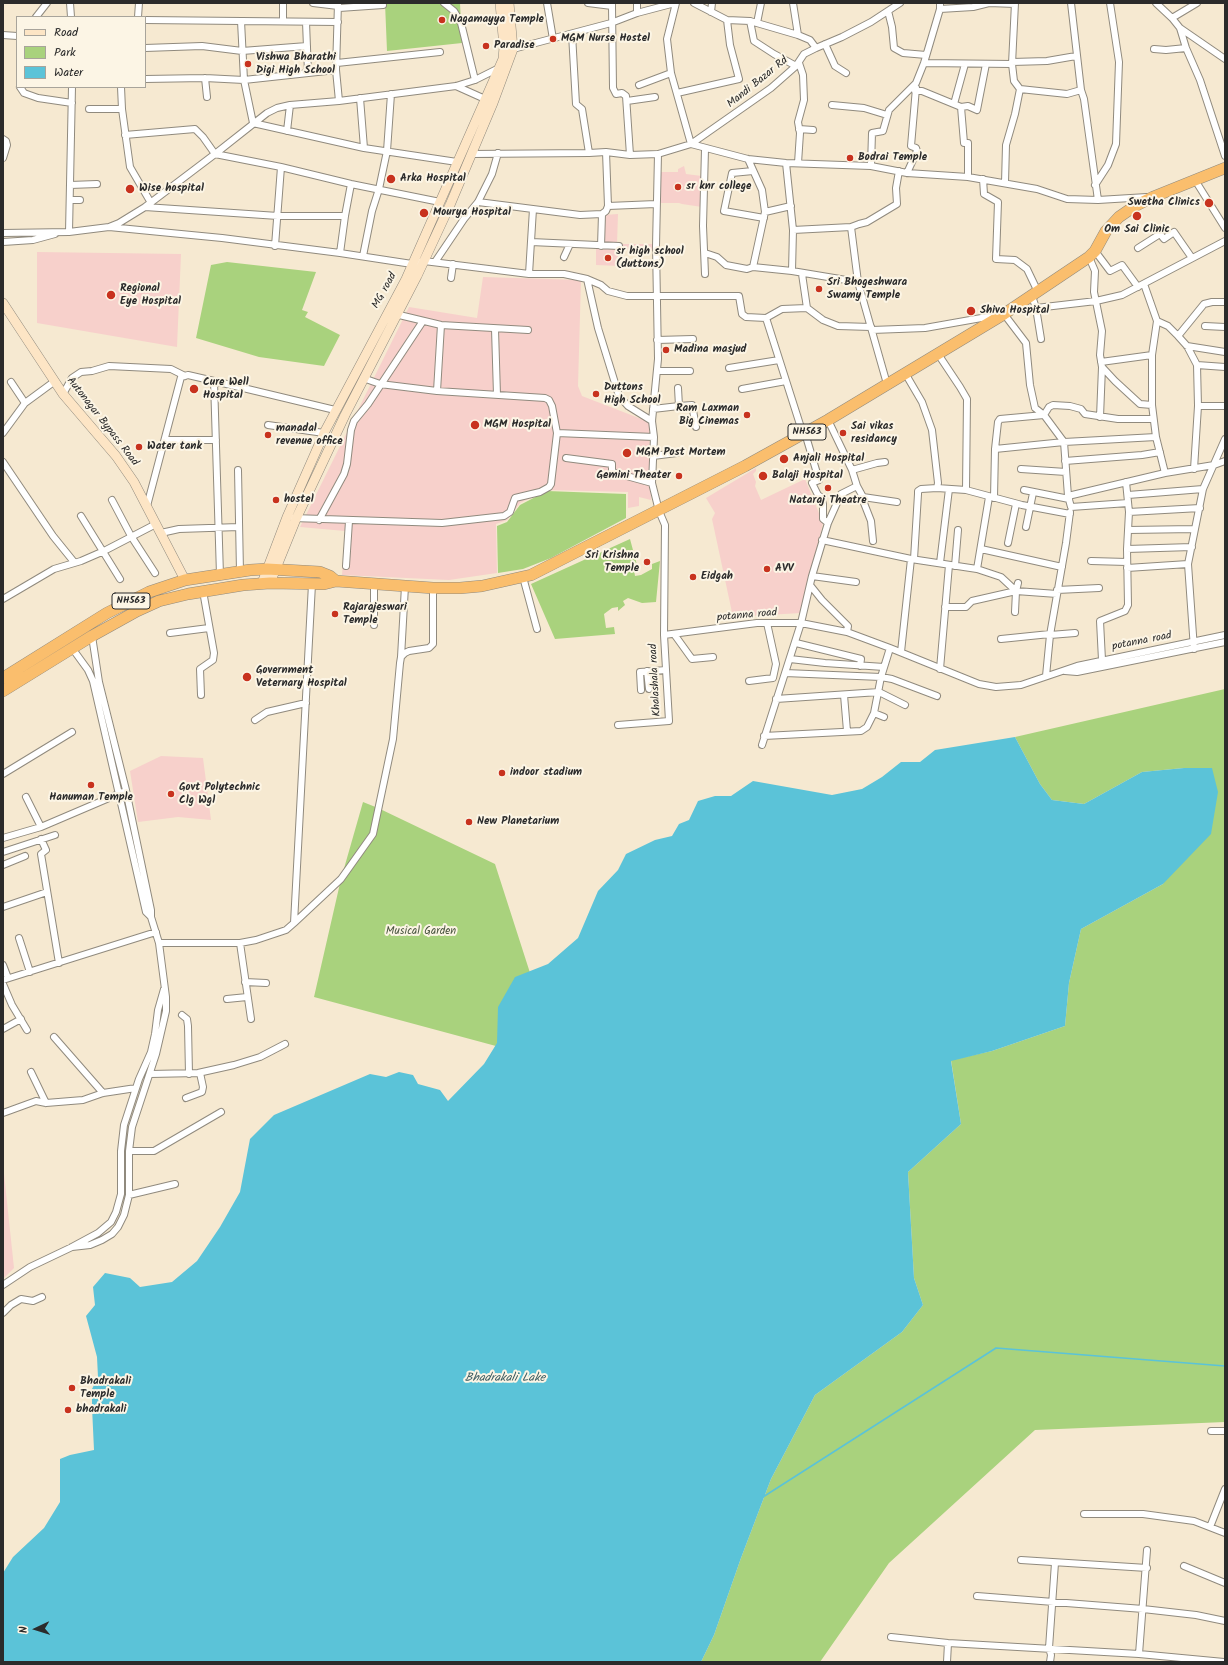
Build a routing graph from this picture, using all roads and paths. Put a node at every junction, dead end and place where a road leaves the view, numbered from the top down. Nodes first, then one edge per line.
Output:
1 (47, 3) edge
2 (70, 3) edge
3 (138, 3) edge
4 (283, 3) edge
5 (313, 3) edge
6 (444, 3) edge
7 (500, 3) edge
8 (509, 3) edge
9 (547, 3) edge
10 (588, 3) edge
11 (637, 3) edge
12 (675, 3) edge
13 (694, 3) edge
14 (712, 3) edge
15 (761, 3) edge
16 (793, 3) edge
17 (900, 3) edge
18 (1071, 3) edge
19 (1110, 3) edge
20 (1156, 3) edge
21 (1197, 3) edge
22 (1015, 4) edge
23 (338, 5) edge
24 (383, 5) dead end
25 (612, 5) edge
26 (940, 6) edge
27 (888, 11) junction
28 (711, 12) junction
29 (637, 13) junction
30 (37, 16) edge
31 (71, 16) edge
32 (138, 16) edge
33 (1172, 18) junction
34 (146, 20) edge
35 (727, 20) junction
36 (241, 21) junction
37 (283, 21) junction
38 (750, 21) junction
39 (306, 22) junction
40 (338, 22) junction
41 (611, 23) junction
42 (757, 23) junction
43 (1180, 28) junction
44 (572, 34) junction
45 (3, 35) edge
46 (798, 35) junction
47 (16, 36) edge
48 (553, 39) junction
49 (825, 44) junction
50 (307, 46) junction
51 (146, 48) edge
52 (816, 48) junction
53 (1186, 48) junction
54 (513, 49) junction
55 (1154, 49) dead end
56 (242, 51) junction
57 (440, 52) dead end
58 (926, 56) junction
59 (1076, 56) junction
60 (1225, 58) edge
61 (337, 63) junction
62 (924, 63) junction
63 (1012, 63) junction
64 (508, 64) junction
65 (797, 64) junction
66 (965, 64) junction
67 (986, 64) junction
68 (498, 69) junction
69 (336, 70) junction
70 (308, 73) junction
71 (671, 73) junction
72 (846, 73) dead end
73 (205, 78) junction
74 (146, 79) edge
75 (244, 80) junction
76 (475, 80) junction
77 (916, 83) junction
78 (639, 85) dead end
79 (456, 86) junction
80 (21, 88) edge
81 (72, 88) edge
82 (121, 88) edge
83 (1020, 89) junction
84 (1081, 90) junction
85 (915, 91) junction
86 (677, 93) junction
87 (391, 94) junction
88 (655, 97) dead end
89 (207, 98) dead end
90 (360, 98) junction
91 (485, 99) junction
92 (339, 101) junction
93 (627, 101) junction
94 (72, 103) junction
95 (954, 104) junction
96 (290, 105) junction
97 (832, 105) dead end
98 (961, 106) junction
99 (88, 109) dead end
100 (122, 109) junction
101 (887, 115) junction
102 (253, 123) junction
103 (799, 129) junction
104 (287, 130) junction
105 (813, 130) dead end
106 (125, 135) junction
107 (3, 139) edge
108 (691, 144) junction
109 (364, 148) junction
110 (705, 149) junction
111 (387, 151) junction
112 (606, 152) junction
113 (498, 153) junction
114 (588, 153) junction
115 (215, 154) junction
116 (472, 154) junction
117 (658, 154) junction
118 (630, 155) junction
119 (1225, 156) edge
120 (3, 158) edge
121 (748, 159) junction
122 (457, 162) junction
123 (786, 163) junction
124 (798, 163) junction
125 (871, 166) junction
126 (281, 167) junction
127 (1225, 168) edge
128 (753, 171) junction
129 (899, 172) junction
130 (907, 172) junction
131 (968, 177) junction
132 (983, 180) junction
133 (1195, 180) junction
134 (1005, 183) junction
135 (97, 184) dead end
136 (350, 184) junction
137 (70, 185) junction
138 (1095, 185) junction
139 (379, 189) junction
140 (1153, 196) junction
141 (70, 200) junction
142 (80, 200) dead end
143 (1098, 200) junction
144 (440, 202) junction
145 (478, 202) junction
146 (150, 203) junction
147 (656, 204) junction
148 (608, 206) junction
149 (790, 206) junction
150 (145, 207) junction
151 (533, 209) junction
152 (602, 214) junction
153 (764, 215) junction
154 (278, 216) junction
155 (345, 216) junction
156 (109, 227) junction
157 (851, 227) junction
158 (1225, 228) edge
159 (793, 230) junction
160 (70, 232) junction
161 (3, 233) edge
162 (59, 233) junction
163 (1225, 241) edge
164 (3, 242) edge
165 (531, 242) junction
166 (570, 244) junction
167 (275, 246) junction
168 (601, 246) junction
169 (619, 246) dead end
170 (1138, 248) dead end
171 (340, 253) junction
172 (705, 253) junction
173 (1092, 254) junction
174 (363, 256) junction
175 (564, 257) dead end
176 (1192, 258) junction
177 (424, 261) junction
178 (435, 262) junction
179 (412, 264) junction
180 (452, 264) junction
181 (753, 267) junction
182 (792, 271) junction
183 (529, 274) junction
184 (705, 274) dead end
185 (802, 274) junction
186 (451, 278) dead end
187 (587, 279) junction
188 (858, 282) junction
189 (1141, 285) junction
190 (1035, 294) junction
191 (656, 296) junction
192 (1096, 301) junction
193 (1225, 302) edge
194 (3, 304) edge
195 (807, 308) junction
196 (1036, 308) junction
197 (387, 312) junction
198 (397, 314) junction
199 (1004, 314) junction
200 (766, 318) junction
201 (423, 321) junction
202 (1157, 321) junction
203 (442, 325) junction
204 (1205, 326) dead end
205 (1225, 327) edge
206 (872, 328) junction
207 (495, 329) junction
208 (528, 330) dead end
209 (1178, 336) junction
210 (693, 339) dead end
211 (657, 340) junction
212 (1041, 340) dead end
213 (1187, 346) junction
214 (1225, 352) edge
215 (938, 354) junction
216 (1152, 355) junction
217 (779, 360) junction
218 (1102, 364) junction
219 (1197, 365) junction
220 (1225, 367) edge
221 (730, 368) dead end
222 (657, 371) junction
223 (690, 371) dead end
224 (905, 373) junction
225 (185, 376) junction
226 (363, 378) junction
227 (55, 381) junction
228 (214, 381) junction
229 (786, 381) junction
230 (11, 382) dead end
231 (380, 384) junction
232 (887, 384) junction
233 (678, 388) dead end
234 (742, 389) dead end
235 (437, 391) junction
236 (63, 394) junction
237 (497, 396) junction
238 (25, 403) junction
239 (1152, 405) junction
240 (679, 406) junction
241 (1198, 406) junction
242 (1225, 406) edge
243 (653, 409) junction
244 (336, 410) junction
245 (1044, 415) junction
246 (1100, 417) junction
247 (1153, 419) junction
248 (828, 420) junction
249 (652, 421) junction
250 (268, 425) dead end
251 (696, 427) dead end
252 (3, 433) edge
253 (324, 433) junction
254 (557, 433) junction
255 (804, 434) junction
256 (654, 437) junction
257 (1156, 437) junction
258 (1225, 439) edge
259 (165, 440) junction
260 (216, 440) junction
261 (1064, 442) junction
262 (995, 449) junction
263 (1160, 452) junction
264 (678, 453) dead end
265 (653, 456) junction
266 (566, 458) dead end
267 (1065, 461) junction
268 (1225, 461) edge
269 (3, 462) edge
270 (885, 462) dead end
271 (1214, 465) junction
272 (1021, 469) dead end
273 (1194, 469) junction
274 (238, 470) dead end
275 (852, 470) junction
276 (1066, 472) junction
277 (1165, 473) junction
278 (1126, 482) junction
279 (652, 483) junction
280 (857, 486) junction
281 (937, 488) junction
282 (949, 489) junction
283 (1203, 489) junction
284 (966, 490) junction
285 (1024, 490) dead end
286 (1033, 493) junction
287 (1128, 495) junction
288 (863, 496) junction
289 (992, 498) junction
290 (1068, 498) junction
291 (112, 500) dead end
292 (897, 502) dead end
293 (1128, 502) junction
294 (1016, 504) junction
295 (147, 506) junction
296 (1030, 507) junction
297 (1071, 507) junction
298 (1200, 508) junction
299 (659, 511) junction
300 (1129, 512) junction
301 (1070, 514) junction
302 (81, 516) dead end
303 (292, 518) junction
304 (319, 520) junction
305 (349, 520) junction
306 (828, 522) junction
307 (156, 524) junction
308 (219, 527) junction
309 (239, 527) junction
310 (1026, 527) dead end
311 (1195, 529) junction
312 (958, 530) dead end
313 (1128, 530) junction
314 (161, 533) junction
315 (132, 536) junction
316 (822, 540) junction
317 (873, 541) dead end
318 (1008, 543) dead end
319 (1192, 547) junction
320 (981, 549) junction
321 (1127, 549) junction
322 (104, 551) junction
323 (913, 559) junction
324 (1091, 561) dead end
325 (74, 562) junction
326 (940, 563) junction
327 (1188, 564) junction
328 (949, 565) junction
329 (1127, 565) junction
330 (346, 566) dead end
331 (956, 566) junction
332 (1062, 567) junction
333 (271, 569) junction
334 (977, 569) junction
335 (240, 572) junction
336 (155, 573) dead end
337 (220, 575) junction
338 (812, 576) junction
339 (523, 577) junction
340 (120, 579) dead end
341 (184, 580) junction
342 (336, 581) junction
343 (856, 582) dead end
344 (266, 583) junction
345 (1018, 583) dead end
346 (312, 584) junction
347 (374, 584) junction
348 (810, 584) junction
349 (405, 586) junction
350 (433, 588) junction
351 (1099, 588) dead end
352 (202, 591) junction
353 (1016, 591) junction
354 (1057, 592) junction
355 (3, 599) edge
356 (945, 607) junction
357 (1015, 612) dead end
358 (767, 623) junction
359 (801, 623) junction
360 (374, 624) dead end
361 (209, 628) junction
362 (538, 629) dead end
363 (847, 632) junction
364 (1074, 633) dead end
365 (170, 634) dead end
366 (674, 634) junction
367 (1050, 634) junction
368 (664, 635) junction
369 (1225, 635) edge
370 (92, 636) junction
371 (1000, 638) dead end
372 (1194, 642) junction
373 (1225, 642) edge
374 (796, 643) junction
375 (72, 648) junction
376 (890, 648) junction
377 (1194, 649) junction
378 (901, 652) junction
379 (401, 657) junction
380 (713, 657) dead end
381 (790, 659) junction
382 (1102, 660) junction
383 (860, 666) junction
384 (884, 667) junction
385 (940, 669) junction
386 (666, 670) junction
387 (647, 671) junction
388 (1064, 671) junction
389 (785, 673) junction
390 (1046, 676) junction
391 (881, 677) junction
392 (3, 678) edge
393 (749, 681) dead end
394 (649, 689) dead end
395 (641, 690) dead end
396 (3, 691) edge
397 (879, 692) junction
398 (201, 695) dead end
399 (844, 695) junction
400 (937, 696) dead end
401 (776, 699) junction
402 (306, 703) junction
403 (905, 705) dead end
404 (874, 713) junction
405 (884, 717) dead end
406 (255, 720) dead end
407 (618, 725) dead end
408 (847, 731) junction
409 (72, 732) dead end
410 (764, 736) junction
411 (762, 745) dead end
412 (3, 774) edge
413 (126, 790) junction
414 (120, 793) junction
415 (26, 798) dead end
416 (41, 827) junction
417 (55, 835) dead end
418 (3, 838) edge
419 (41, 839) junction
420 (3, 852) edge
421 (25, 856) dead end
422 (3, 865) edge
423 (47, 892) junction
424 (3, 907) edge
425 (151, 917) junction
426 (294, 923) junction
427 (156, 932) junction
428 (19, 938) dead end
429 (159, 943) junction
430 (240, 944) junction
431 (59, 963) junction
432 (3, 965) edge
433 (30, 972) junction
434 (6, 979) edge
435 (245, 982) junction
436 (266, 983) dead end
437 (3, 984) edge
438 (165, 985) junction
439 (247, 997) junction
440 (227, 999) dead end
441 (182, 1015) dead end
442 (21, 1019) junction
443 (251, 1019) dead end
444 (3, 1029) edge
445 (27, 1030) dead end
446 (54, 1037) dead end
447 (285, 1044) dead end
448 (31, 1072) dead end
449 (200, 1073) junction
450 (150, 1074) junction
451 (189, 1074) junction
452 (136, 1088) junction
453 (103, 1093) junction
454 (186, 1098) dead end
455 (46, 1104) junction
456 (3, 1112) edge
457 (221, 1112) dead end
458 (130, 1151) junction
459 (175, 1184) dead end
460 (129, 1195) junction
461 (72, 1247) junction
462 (3, 1285) edge
463 (42, 1297) dead end
464 (3, 1313) edge
465 (1210, 1431) dead end
466 (1225, 1432) edge
467 (1225, 1489) edge
468 (1084, 1514) dead end
469 (1210, 1527) junction
470 (1225, 1533) edge
471 (1147, 1550) dead end
472 (1021, 1560) dead end
473 (1055, 1564) junction
474 (1184, 1566) dead end
475 (1147, 1568) junction
476 (1225, 1583) edge
477 (977, 1596) dead end
478 (1052, 1603) junction
479 (1143, 1609) junction
480 (1225, 1621) edge
481 (891, 1636) dead end
482 (948, 1643) junction
483 (1049, 1648) junction
484 (1139, 1654) junction
485 (947, 1662) edge
486 (1050, 1662) edge
487 (1224, 1662) edge

1 - 30 street
2 - 31 street
3 - 32 street
4 - 37 street
5 - 23 street
6 - 76 street
7 - 68 main road, MG road
8 - 54 main road, MG road
9 - 48 street
10 - 25 street
11 - 29 street
12 - 29 street
12 - 71 street
13 - 28 street
14 - 28 street
15 - 42 street
16 - 46 street
17 - 27 street, Mandi Bazar Rd
18 - 59 street
19 - 138 street
20 - 33 street
21 - 33 street
22 - 26 street
22 - 63 street
23 - 24 street
23 - 40 street
25 - 41 street
26 - 58 street
27 - 49 street, Mandi Bazar Rd
27 - 58 street
28 - 35 street
29 - 41 street
33 - 43 street
34 - 36 street
35 - 38 street
35 - 86 street
36 - 37 street
36 - 56 street
37 - 39 street
38 - 42 street
38 - 65 street
39 - 40 street
39 - 50 street
40 - 61 street
41 - 44 street
41 - 93 street
42 - 46 street
43 - 53 street
43 - 60 street
44 - 48 street
44 - 114 street
45 - 47 street
46 - 52 street
48 - 54 street
49 - 52 street, Mandi Bazar Rd
49 - 72 street
50 - 56 street
50 - 70 street
51 - 56 street
52 - 65 street, Mandi Bazar Rd
53 - 55 street
53 - 119 street
54 - 64 main road, MG road
56 - 75 street
57 - 61 street
58 - 62 street
59 - 63 street
59 - 84 street
61 - 69 street
62 - 66 street
62 - 77 street
63 - 67 street
63 - 83 street
64 - 68 street
64 - 116 main road, MG road
65 - 103 street
65 - 108 street, Mandi Bazar Rd
66 - 67 street
66 - 95 street
67 - 98 street
68 - 76 street
68 - 91 main road, MG road
69 - 70 street
69 - 92 street
70 - 75 street
71 - 78 street
71 - 86 street
73 - 74 street
73 - 75 street
73 - 89 street
75 - 102 street
76 - 79 street
77 - 85 street
77 - 101 street
79 - 87 street
79 - 91 street
80 - 94 street
81 - 94 street
82 - 100 street
83 - 84 street
83 - 134 street
84 - 138 street
85 - 95 street
85 - 130 street
86 - 108 street
87 - 90 street
87 - 111 street
88 - 93 street
90 - 92 street
90 - 109 street
91 - 122 main road, MG road
92 - 96 street
93 - 118 street
94 - 137 street
95 - 98 street
96 - 102 street
96 - 104 street
97 - 101 street
98 - 131 street
99 - 100 street
100 - 106 street
101 - 125 street
102 - 104 street
102 - 115 street
103 - 105 street
103 - 124 street
104 - 109 street
106 - 115 street
106 - 146 street
107 - 120 street
108 - 110 street
108 - 117 street, Mandi Bazar Rd
109 - 111 street
110 - 121 street
110 - 172 street
111 - 122 street
111 - 139 street
112 - 114 street, Mandi Bazar Rd
112 - 118 street, Mandi Bazar Rd
112 - 148 street
113 - 114 street, Mandi Bazar Rd
113 - 116 street, Mandi Bazar Rd
113 - 145 street
115 - 126 street
115 - 146 street
116 - 177 main road, MG road
117 - 118 street, Mandi Bazar Rd
117 - 147 street
121 - 123 street
121 - 128 street
122 - 144 main road, MG road
123 - 124 street
123 - 149 street
124 - 125 street
125 - 129 street
126 - 136 street
126 - 154 street
127 - 133 highway, NH563
128 - 153 street
128 - 153 street
129 - 130 street
129 - 157 street
130 - 131 street
131 - 132 street
132 - 134 street
132 - 190 street
133 - 140 highway, NH563
133 - 158 street
134 - 143 street
135 - 137 street
136 - 139 street
136 - 155 street
137 - 141 street
138 - 143 street
139 - 144 street
139 - 174 street
140 - 143 street
140 - 173 highway, NH563
141 - 142 street
141 - 160 street
144 - 179 main road, MG road
145 - 151 street
145 - 178 street
146 - 150 street
147 - 148 street
147 - 191 street
148 - 152 street
149 - 153 street
149 - 159 street
150 - 154 street
150 - 156 street
151 - 152 street
151 - 165 street
152 - 168 street
153 - 181 street
154 - 155 street
154 - 167 street
155 - 171 street
156 - 160 street
156 - 167 street
157 - 159 street
157 - 188 street
159 - 182 street
160 - 162 street
161 - 162 street
162 - 164 street
163 - 176 street
165 - 166 street
165 - 183 street
166 - 168 street
166 - 175 street
167 - 171 street
168 - 169 street
170 - 176 street
171 - 174 street
172 - 181 street
172 - 184 street
173 - 189 street
173 - 190 highway, NH563
173 - 192 street
174 - 179 street
176 - 189 street
177 - 178 street
177 - 179 street
177 - 198 main road, MG road
178 - 180 street
179 - 197 main road, MG road
180 - 183 street
180 - 186 street
181 - 182 street
182 - 185 street
183 - 187 street
185 - 188 street
185 - 195 street
187 - 191 street
187 - 249 street
188 - 206 street
189 - 192 street
189 - 202 street
190 - 196 street
190 - 199 highway, NH563
191 - 200 street
191 - 211 street
192 - 196 street
192 - 218 street
193 - 209 street
194 - 227 main road, Autonagar Bypass Road
195 - 200 street
195 - 206 street
196 - 212 street
197 - 198 street
197 - 244 main road, MG road
198 - 201 street
198 - 226 main road, MG road
199 - 206 street
199 - 215 highway, NH563
199 - 245 street
200 - 217 street
201 - 203 street
201 - 231 street
202 - 209 street
202 - 216 street
203 - 207 street
203 - 235 street
204 - 205 street
206 - 232 street
207 - 208 street
207 - 237 street
209 - 213 street
210 - 211 street
211 - 222 street
213 - 214 street
213 - 219 street
215 - 224 highway, NH563
215 - 284 street
216 - 218 street
216 - 239 street
217 - 221 street
217 - 229 street
218 - 239 street
218 - 246 street
219 - 220 street
219 - 241 street
222 - 223 street
222 - 243 street
224 - 232 highway, NH563
224 - 281 street
225 - 228 street
225 - 236 street
225 - 259 street
226 - 231 street
226 - 303 main road, MG road
227 - 236 main road, Autonagar Bypass Road
227 - 238 street
228 - 244 street
228 - 260 street
229 - 234 street
229 - 255 street
230 - 238 street
231 - 235 street
231 - 304 street
232 - 248 highway, NH563
233 - 240 street
235 - 237 street
236 - 295 main road, Autonagar Bypass Road
237 - 254 street
238 - 252 street
239 - 247 street
240 - 243 street
240 - 251 street
241 - 242 street
241 - 273 street
243 - 249 street
244 - 253 main road, MG road
245 - 246 street
245 - 261 street
245 - 262 street
246 - 247 street
247 - 257 street
248 - 255 highway, NH563
248 - 275 street
249 - 256 street
250 - 253 street
253 - 303 main road, MG road
254 - 256 street
254 - 305 street
255 - 299 highway, NH563
255 - 306 street
256 - 265 street
257 - 261 street
257 - 263 street
258 - 271 street
259 - 260 street
259 - 295 street
260 - 308 street
261 - 262 street
261 - 267 street
262 - 289 street
263 - 267 street
263 - 277 street
264 - 265 street
265 - 279 street
266 - 279 street
267 - 276 street
268 - 271 street
269 - 325 street
270 - 275 street
271 - 273 street
271 - 283 street
272 - 276 street
273 - 277 street
274 - 309 street
275 - 280 street
276 - 290 street
277 - 278 street
278 - 287 street
278 - 290 street
279 - 299 street
280 - 288 street
280 - 306 street
281 - 282 street
281 - 323 street
282 - 284 street
282 - 326 street
283 - 287 street
283 - 298 street
284 - 289 street
285 - 286 street
286 - 290 street
286 - 296 street
287 - 293 street
288 - 292 street
288 - 317 street
289 - 294 street
289 - 320 street
290 - 297 street
291 - 315 street
293 - 297 street
293 - 300 street
294 - 296 street
294 - 318 street
295 - 307 main road, Autonagar Bypass Road
296 - 301 street
296 - 310 street
297 - 301 street
298 - 300 street
298 - 311 street
299 - 339 highway, NH563
299 - 368 street
300 - 313 street
301 - 332 street
302 - 322 street
303 - 304 street
303 - 333 main road, MG road
304 - 305 street
305 - 330 street
306 - 316 street
307 - 314 main road, Autonagar Bypass Road
307 - 315 street
308 - 309 street
308 - 314 street
308 - 337 street
309 - 335 street
311 - 313 street
311 - 319 street
312 - 331 street
313 - 321 street
314 - 341 main road, Autonagar Bypass Road
315 - 322 street
315 - 336 street
316 - 323 street
316 - 338 street
319 - 321 street
319 - 327 street
320 - 332 street
320 - 334 street
321 - 329 street
322 - 325 street
322 - 340 street
323 - 326 street
323 - 378 street
324 - 329 street
325 - 355 street
326 - 328 street
327 - 329 street
327 - 372 street
328 - 331 street
328 - 356 street
329 - 382 street
331 - 334 street
332 - 354 street
333 - 335 highway, NH563
333 - 342 highway, NH563
333 - 344 main road, MG road
334 - 353 street
335 - 337 highway, NH563
337 - 341 highway, NH563
338 - 343 street
338 - 348 street
339 - 350 highway, NH563
339 - 362 street
341 - 392 highway, NH563
342 - 346 highway, NH563
342 - 347 highway, NH563
344 - 346 highway, NH563
344 - 352 highway, NH563
345 - 353 street
346 - 402 street
347 - 349 highway, NH563
347 - 360 street
348 - 359 street
348 - 363 street
349 - 350 highway, NH563
349 - 379 street
350 - 379 street
351 - 354 street
352 - 361 street
352 - 370 highway, NH563
353 - 354 street
353 - 356 street
353 - 357 street
354 - 367 street
356 - 385 street
358 - 359 street, potanna road
358 - 366 street, potanna road
358 - 393 street
359 - 363 street, potanna road
359 - 374 street
361 - 365 street
361 - 398 street
363 - 376 street, potanna road
364 - 367 street
366 - 368 street, potanna road
366 - 380 street
367 - 371 street
367 - 390 street
368 - 386 street, Khalashala road
369 - 372 street, potanna road
370 - 375 highway, NH563
370 - 413 street
372 - 377 street
372 - 382 street, potanna road
373 - 377 street, potanna road
374 - 381 street
374 - 383 street
375 - 396 highway, NH563
375 - 414 street
376 - 378 street, potanna road
376 - 384 street
377 - 388 street, potanna road
378 - 385 street, potanna road
379 - 426 street
381 - 383 street
381 - 389 street
382 - 388 street, potanna road
383 - 384 street
384 - 391 street
385 - 390 street, potanna road
386 - 387 street
386 - 407 street, Khalashala road
387 - 394 street
387 - 395 street
388 - 390 street, potanna road
389 - 391 street
389 - 401 street
391 - 397 street
391 - 400 street
397 - 399 street
397 - 403 street
397 - 404 street
399 - 401 street
399 - 408 street
401 - 410 street
402 - 406 street
402 - 426 street
404 - 405 street
404 - 408 street
408 - 410 street
409 - 412 street
410 - 411 street
413 - 414 street
413 - 425 street
414 - 416 street
414 - 425 street
415 - 416 street
416 - 418 street
417 - 419 street
419 - 420 street
419 - 423 street
421 - 422 street
423 - 424 street
423 - 431 street
425 - 427 street
426 - 430 street
427 - 429 street
427 - 431 street
428 - 433 street
429 - 430 street
429 - 438 street
430 - 435 street
431 - 433 street
432 - 434 street
433 - 434 street
435 - 436 street
435 - 439 street
437 - 442 street
438 - 450 street
438 - 452 street
439 - 440 street
439 - 443 street
441 - 451 street
442 - 444 street
442 - 445 street
446 - 453 street
447 - 449 street
448 - 455 street
449 - 451 street
449 - 454 street
450 - 451 street
450 - 458 street
452 - 453 street
452 - 461 street
453 - 455 street
455 - 456 street
457 - 458 street
458 - 460 street
459 - 460 street
460 - 461 street
461 - 462 street
463 - 464 street
465 - 466 street
467 - 469 street
468 - 469 street
469 - 470 street
471 - 475 street
472 - 473 street
473 - 475 street
473 - 478 street
474 - 476 street
475 - 479 street
477 - 478 street
478 - 479 street
478 - 483 street
479 - 480 street
479 - 484 street
481 - 482 street
482 - 483 street
482 - 485 street
483 - 484 street
483 - 486 street
484 - 487 street

